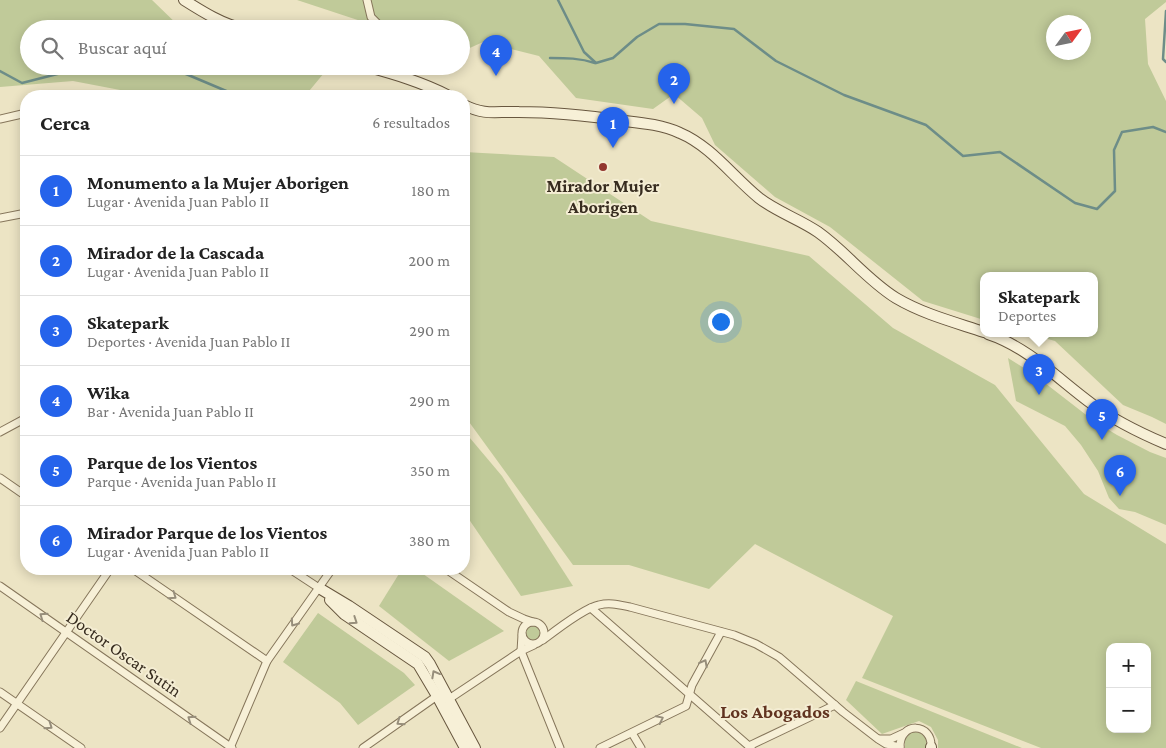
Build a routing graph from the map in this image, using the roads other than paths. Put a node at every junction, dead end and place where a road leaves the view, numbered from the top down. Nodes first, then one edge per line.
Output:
1 (184, 0) edge
2 (367, 0) edge
3 (220, 20) edge
4 (374, 20) edge
5 (400, 75) edge
6 (437, 90) edge
7 (470, 108) edge
8 (20, 114) edge
9 (0, 119) edge
10 (20, 214) edge
11 (0, 218) edge
12 (980, 331) edge
13 (995, 337) edge
14 (20, 421) edge
15 (0, 432) edge
16 (1166, 444) edge
17 (0, 478) edge
18 (20, 492) edge
19 (106, 575) edge
20 (142, 575) edge
21 (299, 575) edge
22 (328, 575) edge
23 (455, 575) edge
24 (0, 586) edge
25 (318, 588) junction
26 (591, 608) junction
27 (510, 612) junction
28 (536, 623) junction
29 (564, 625) junction
30 (66, 632) junction
31 (523, 632) junction
32 (721, 632) junction
33 (543, 640) junction
34 (534, 645) junction
35 (520, 651) junction
36 (268, 661) junction
37 (0, 692) edge
38 (690, 695) junction
39 (437, 696) junction
40 (449, 699) junction
41 (17, 704) junction
42 (835, 706) junction
43 (0, 728) edge
44 (632, 733) junction
45 (904, 733) junction
46 (878, 739) junction
47 (750, 747) edge
48 (900, 747) edge
49 (81, 748) edge
50 (231, 748) edge
51 (363, 748) edge
52 (464, 748) edge
53 (475, 748) edge
54 (560, 748) edge
55 (600, 748) edge
56 (641, 748) edge
57 (931, 748) edge

1 - 3 main road
2 - 4 street
5 - 6 main road
7 - 12 main road
8 - 9 street
10 - 11 street
13 - 16 main road
14 - 15 street
17 - 18 street
19 - 30 street
20 -> 36 street
21 - 25 street
22 - 25 street
23 - 27 street
30 -> 24 street, Doctor Oscar Sutin
25 -> 36 street
25 -> 39 main road
40 -> 25 main road
26 - 29 street
26 - 32 street
26 - 38 street
27 - 28 street
27 - 31 street
28 - 29 street
28 - 31 street
28 - 33 street
29 - 33 street
30 - 41 street
50 -> 30 street, Doctor Oscar Sutin
31 - 34 street
31 - 35 street
38 -> 32 street
32 - 42 street
33 - 34 street
34 - 35 street
35 - 40 street
35 - 54 street
36 - 50 street
37 - 41 street
44 -> 38 street
38 - 47 street
39 - 40 street
39 -> 51 street
39 - 52 main road
40 - 53 main road
41 - 43 street
41 -> 49 street
42 - 46 street
42 - 47 street
44 - 55 street
44 - 56 street
45 - 46 street
45 - 48 street
45 - 57 street
46 - 48 street

